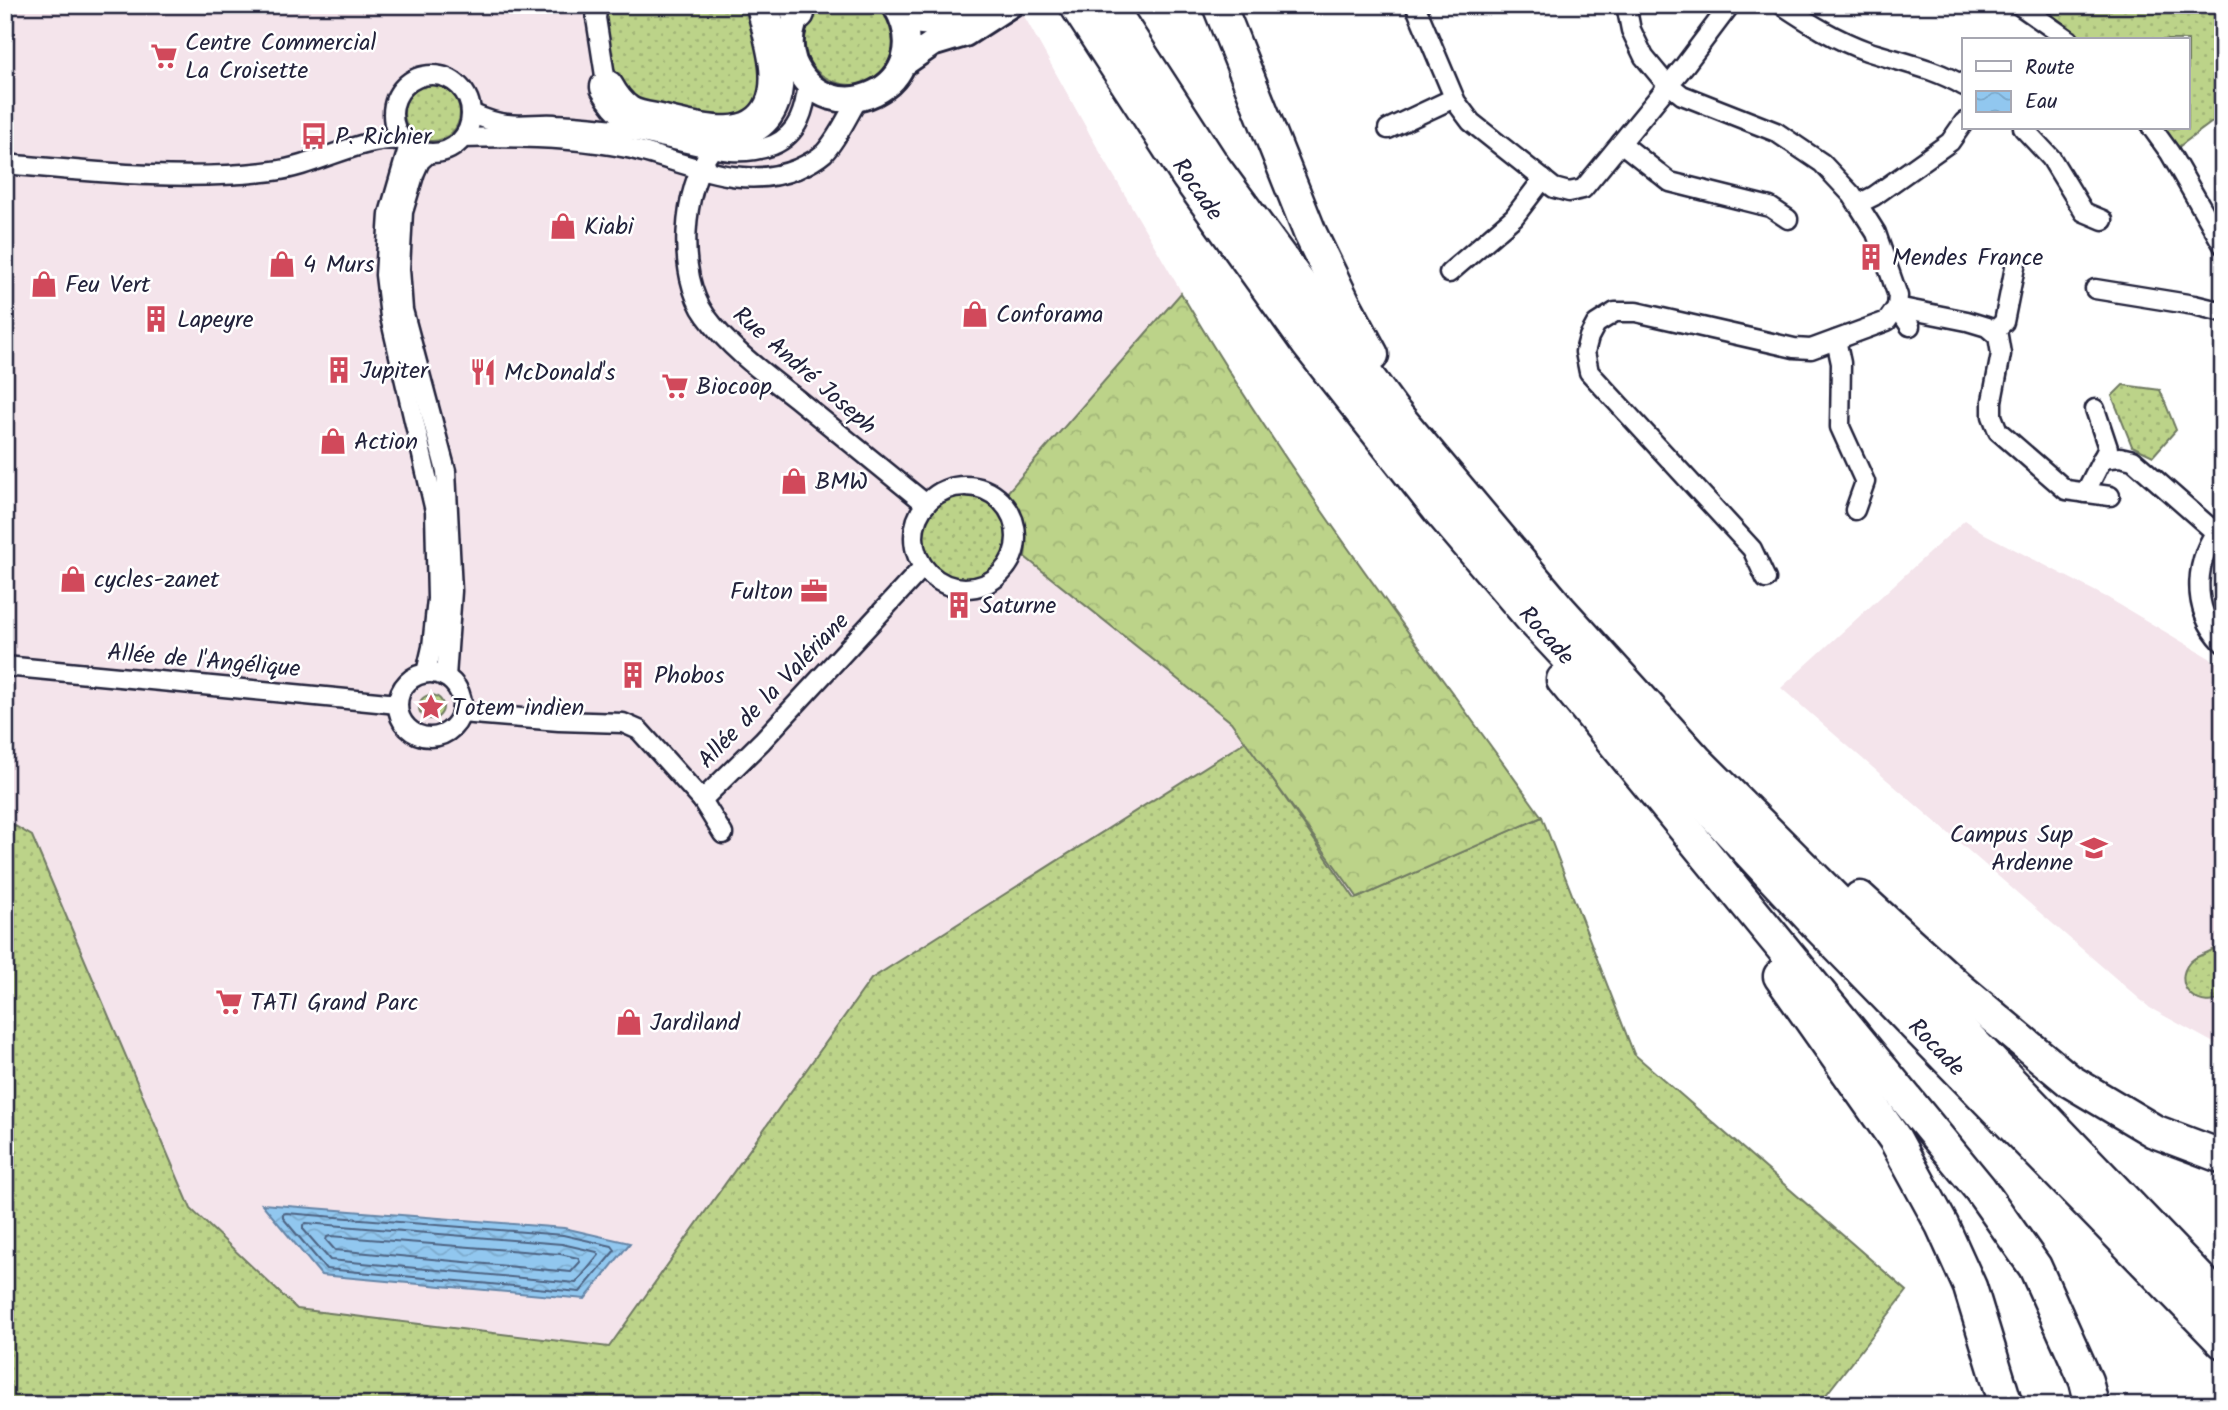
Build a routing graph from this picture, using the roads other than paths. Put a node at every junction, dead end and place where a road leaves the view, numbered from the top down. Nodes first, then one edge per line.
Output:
1 (598, 5) edge
2 (763, 5) edge
3 (980, 5) edge
4 (1010, 5) edge
5 (1076, 5) edge
6 (1110, 5) edge
7 (1219, 5) edge
8 (1415, 5) edge
9 (1626, 5) edge
10 (1730, 5) edge
11 (1782, 5) edge
12 (2019, 5) edge
13 (799, 8) edge
14 (899, 12) edge
15 (2066, 38) edge
16 (903, 64) junction
17 (808, 83) junction
18 (1669, 84) junction
19 (1962, 85) edge
20 (607, 87) junction
21 (1454, 98) junction
22 (858, 99) junction
23 (471, 113) junction
24 (393, 115) junction
25 (1962, 125) edge
26 (1388, 129) dead end
27 (2025, 130) edge
28 (2153, 130) edge
29 (637, 132) junction
30 (463, 138) junction
31 (1621, 142) junction
32 (406, 143) junction
33 (354, 147) junction
34 (712, 149) junction
35 (429, 153) junction
36 (5, 164) edge
37 (700, 169) junction
38 (1543, 179) junction
39 (1858, 204) junction
40 (1788, 219) dead end
41 (2103, 220) dead end
42 (2220, 234) edge
43 (2016, 262) dead end
44 (1449, 273) dead end
45 (2095, 289) dead end
46 (1898, 307) junction
47 (397, 313) junction
48 (2222, 314) edge
49 (1910, 326) dead end
50 (1993, 332) junction
51 (1836, 340) junction
52 (2095, 409) dead end
53 (1432, 460) junction
54 (2102, 460) junction
55 (2085, 493) junction
56 (2110, 496) dead end
57 (926, 504) junction
58 (1439, 510) junction
59 (1855, 510) dead end
60 (2219, 527) edge
61 (923, 567) junction
62 (1766, 579) dead end
63 (2223, 643) edge
64 (5, 666) edge
65 (426, 673) junction
66 (446, 677) junction
67 (1570, 689) junction
68 (398, 704) junction
69 (461, 713) junction
70 (1696, 760) junction
71 (702, 800) junction
72 (723, 834) dead end
73 (2223, 1157) edge
74 (2223, 1303) edge
75 (2223, 1342) edge
76 (2006, 1405) edge
77 (2092, 1405) edge

1 - 20 street
2 - 20 highway
3 - 14 street
4 - 16 street
5 - 58 highway, Rocade
6 - 53 highway
7 - 53 highway
8 - 21 street
9 - 18 street
10 - 18 street
11 - 19 street
12 - 15 street
13 - 17 street
14 - 16 street
16 - 22 street
17 - 22 street
17 - 34 street
18 - 31 street
18 - 39 street
20 - 29 street
21 - 26 street
21 - 38 street
22 - 37 street
23 - 24 street
23 - 29 street
23 - 30 street
24 - 32 street
24 - 33 street
25 - 39 street
27 - 41 street
28 - 42 street
29 - 34 street
30 - 35 street
30 - 37 street
31 - 38 street
31 - 40 street
32 - 33 street
32 - 35 street
32 - 47 street
33 - 36 street
34 - 37 street, Rue André Joseph
35 - 47 street
37 - 57 street, Rue André Joseph
38 - 44 street
39 - 46 street
43 - 50 street
45 - 48 street
46 - 49 street
46 - 50 street
46 - 51 street
47 - 65 street
47 - 66 street
50 - 55 street
51 - 59 street
51 - 62 street
52 - 54 street
53 - 70 highway
54 - 55 street
54 - 60 street
55 - 56 street
57 - 61 street
57 - 61 street
58 - 67 highway
58 - 75 highway, Rocade
60 - 63 street
61 - 71 street, Allée de la Valériane
64 - 68 street, Allée de l'Angélique
65 - 66 street
65 - 68 street
66 - 69 street
67 - 76 highway
67 - 77 highway
68 - 69 street
69 - 71 street, Allée de la Valériane
70 - 73 highway
70 - 74 highway
71 - 72 street

